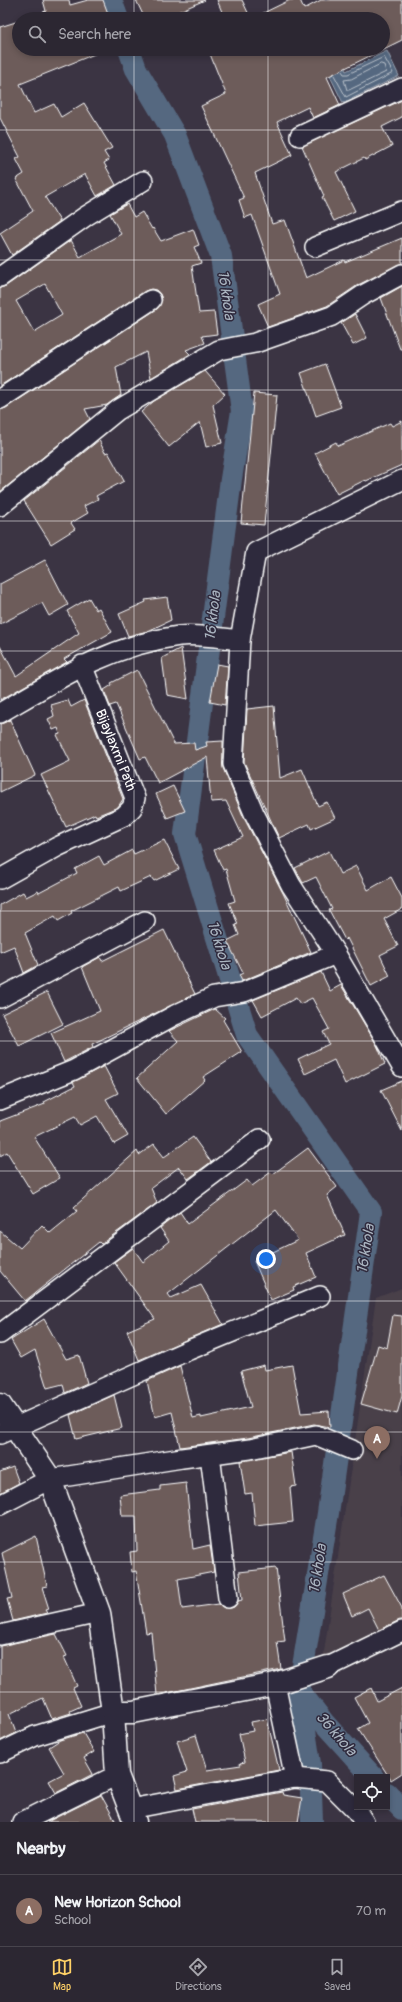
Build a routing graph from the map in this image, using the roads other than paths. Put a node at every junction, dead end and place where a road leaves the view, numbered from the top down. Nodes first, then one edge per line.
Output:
1 (402, 88) edge
2 (300, 136) dead end
3 (143, 181) dead end
4 (402, 211) edge
5 (314, 246) dead end
6 (402, 274) edge
7 (0, 277) edge
8 (151, 300) dead end
9 (0, 399) edge
10 (402, 480) edge
11 (0, 506) edge
12 (240, 640) junction
13 (82, 665) junction
14 (0, 713) edge
15 (0, 879) edge
16 (145, 921) dead end
17 (336, 954) junction
18 (0, 998) edge
19 (402, 1067) edge
20 (0, 1100) edge
21 (260, 1139) dead end
22 (320, 1296) dead end
23 (0, 1334) edge
24 (0, 1404) edge
25 (7, 1430) edge
26 (352, 1450) dead end
27 (210, 1454) junction
28 (50, 1479) junction
29 (0, 1505) edge
30 (228, 1598) dead end
31 (99, 1613) junction
32 (402, 1631) edge
33 (0, 1635) edge
34 (328, 1666) joint
35 (281, 1682) junction
36 (113, 1712) junction
37 (0, 1753) edge
38 (117, 1775) junction
39 (295, 1778) junction
40 (133, 1816) edge
41 (22, 1822) edge
42 (364, 1822) edge

1 - 2 street
3 - 7 street
4 - 5 street
6 - 11 street
8 - 9 street
10 - 12 street
12 - 13 street
12 - 17 street
13 - 14 street
13 - 15 street, Bijaylaxmi Path
16 - 18 street
17 - 19 street
17 - 20 street
21 - 23 street
22 - 25 street
24 - 25 street
25 - 28 street
26 - 27 street
27 - 28 street
27 - 30 street
28 - 29 street
28 - 31 street
31 - 33 street
31 - 36 street
32 - 34 street
34 - 35 street
35 - 36 street
35 - 39 street
36 - 37 street
36 - 38 street
38 - 40 street
38 - 41 street
39 - 40 street
39 - 42 street

